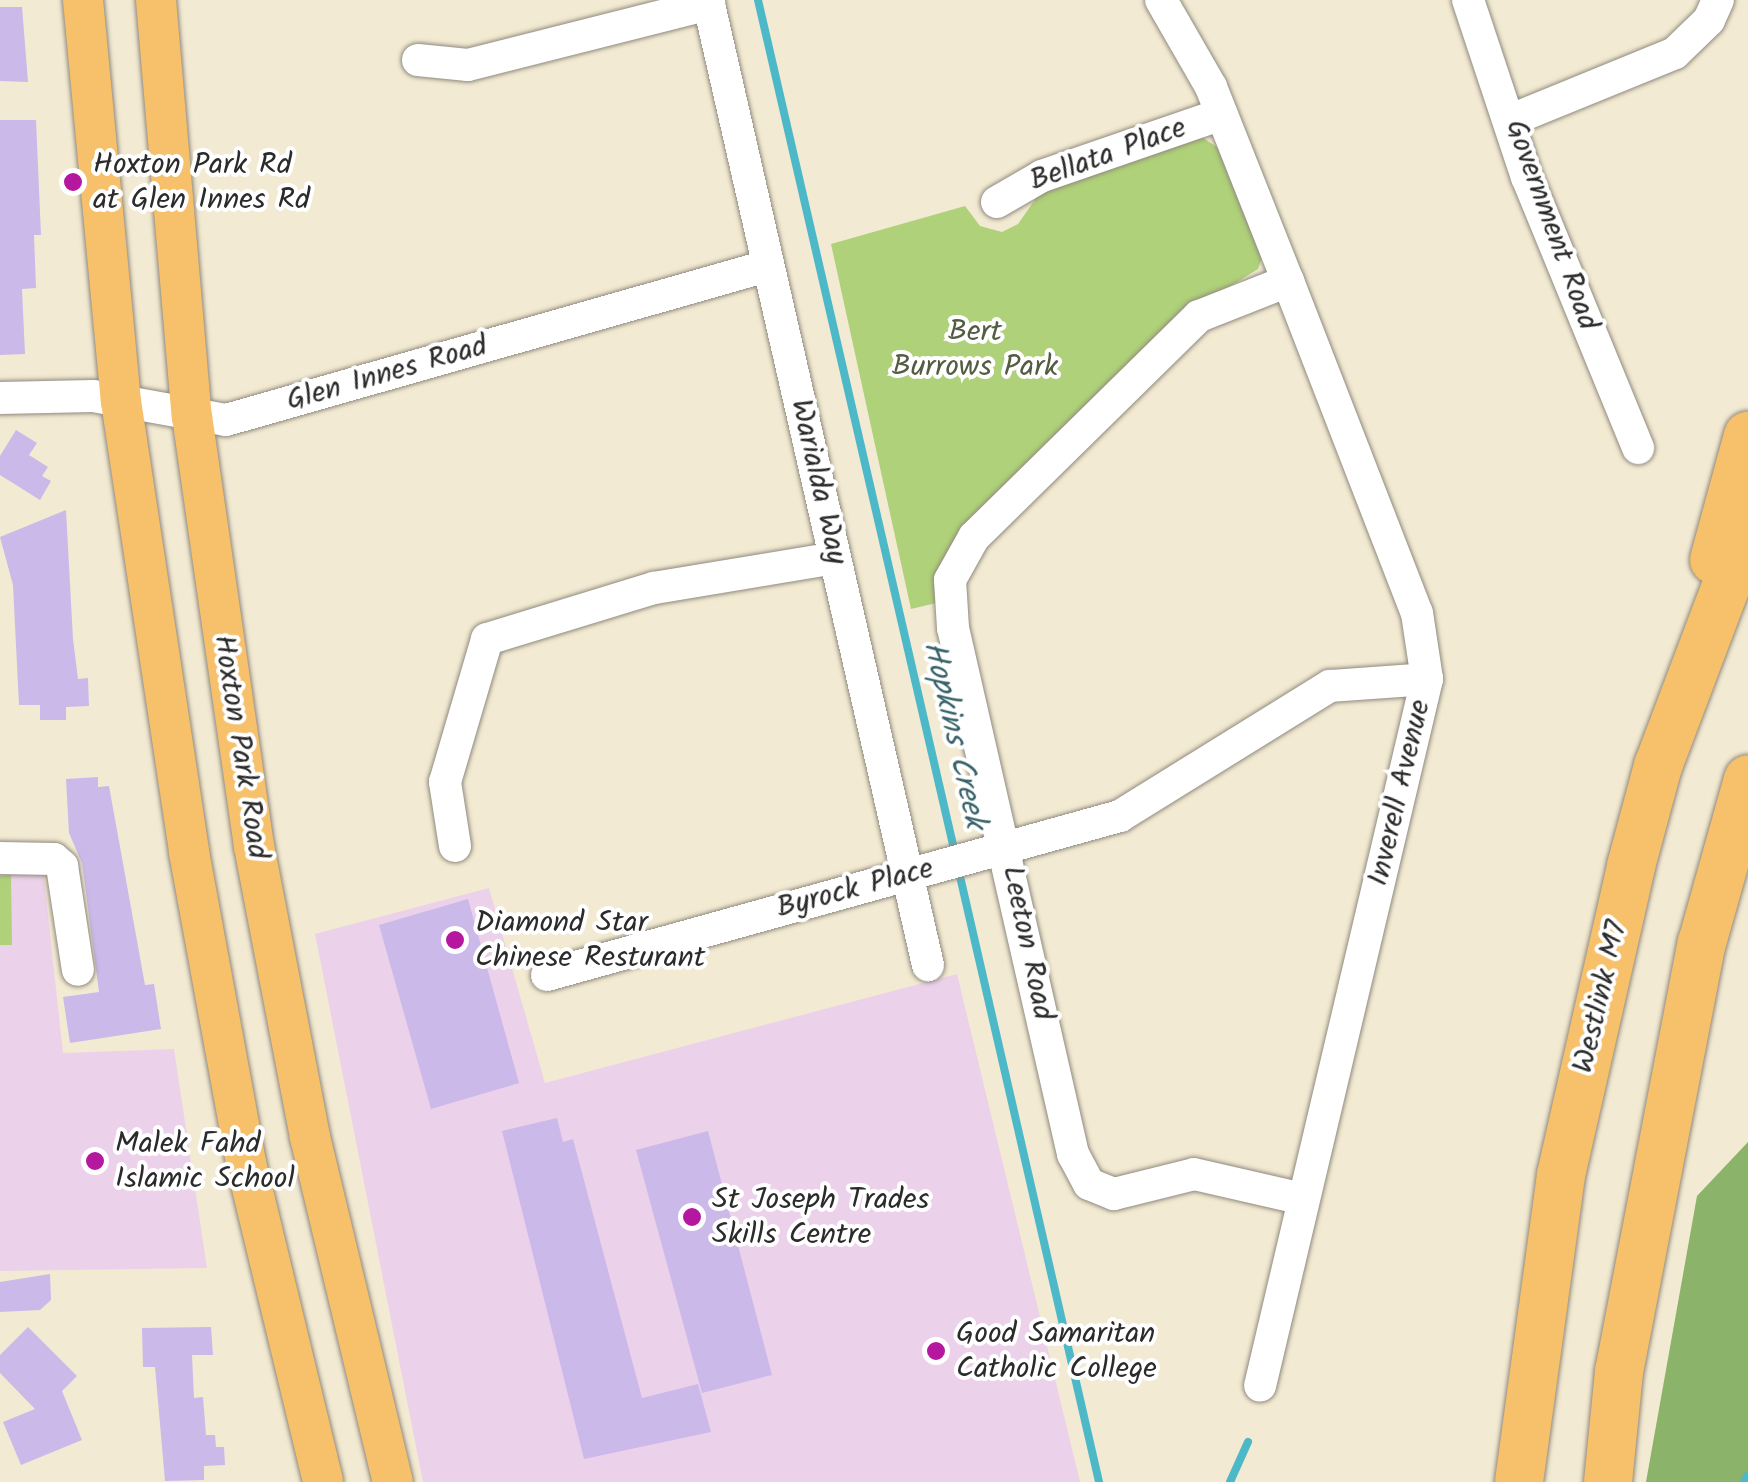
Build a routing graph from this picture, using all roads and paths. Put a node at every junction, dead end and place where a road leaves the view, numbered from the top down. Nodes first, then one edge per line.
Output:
1 (83, 0) edge
2 (156, 0) edge
3 (1161, 0) edge
4 (1468, 0) edge
5 (1718, 0) edge
6 (708, 2) edge
7 (418, 60) dead end
8 (1222, 114) junction
9 (1511, 120) junction
10 (997, 202) dead end
11 (768, 266) junction
12 (1288, 281) junction
13 (0, 398) edge
14 (121, 402) junction
15 (192, 416) junction
16 (1748, 436) edge
17 (1638, 448) dead end
18 (1748, 528) edge
19 (835, 558) junction
20 (1427, 679) junction
21 (1658, 766) junction
22 (1748, 780) edge
23 (455, 846) dead end
24 (1006, 848) junction
25 (0, 858) edge
26 (908, 875) junction
27 (928, 964) dead end
28 (78, 970) dead end
29 (546, 974) dead end
30 (1302, 1199) junction
31 (1260, 1386) dead end
32 (386, 1471) edge
33 (323, 1482) edge
34 (1520, 1482) edge
35 (1608, 1482) edge

1 - 14 main road
2 - 15 main road, Hoxton Park Road
3 - 8 street, Inverell Avenue
4 - 9 street, Government Road
5 - 9 street
6 - 7 street
6 - 11 street, Warialda Way
8 - 10 street, Bellata Place
8 - 12 street, Inverell Avenue
9 - 17 street, Government Road
11 - 15 street, Glen Innes Road
11 - 19 street, Warialda Way
12 - 20 street, Inverell Avenue
12 - 24 street, Leeton Road
13 - 14 street, Glen Innes Road
14 - 15 street, Glen Innes Road
14 - 33 main road
15 - 32 main road, Hoxton Park Road
16 - 21 highway
18 - 21 highway, Westlink M7
19 - 23 street
19 - 26 street, Warialda Way
20 - 24 street, Byrock Place
20 - 30 street, Inverell Avenue
21 - 34 highway, Westlink M7
22 - 35 highway
24 - 26 street, Byrock Place
24 - 30 street, Leeton Road
25 - 28 street
26 - 27 street, Warialda Way
26 - 29 street, Byrock Place
30 - 31 street, Inverell Avenue

